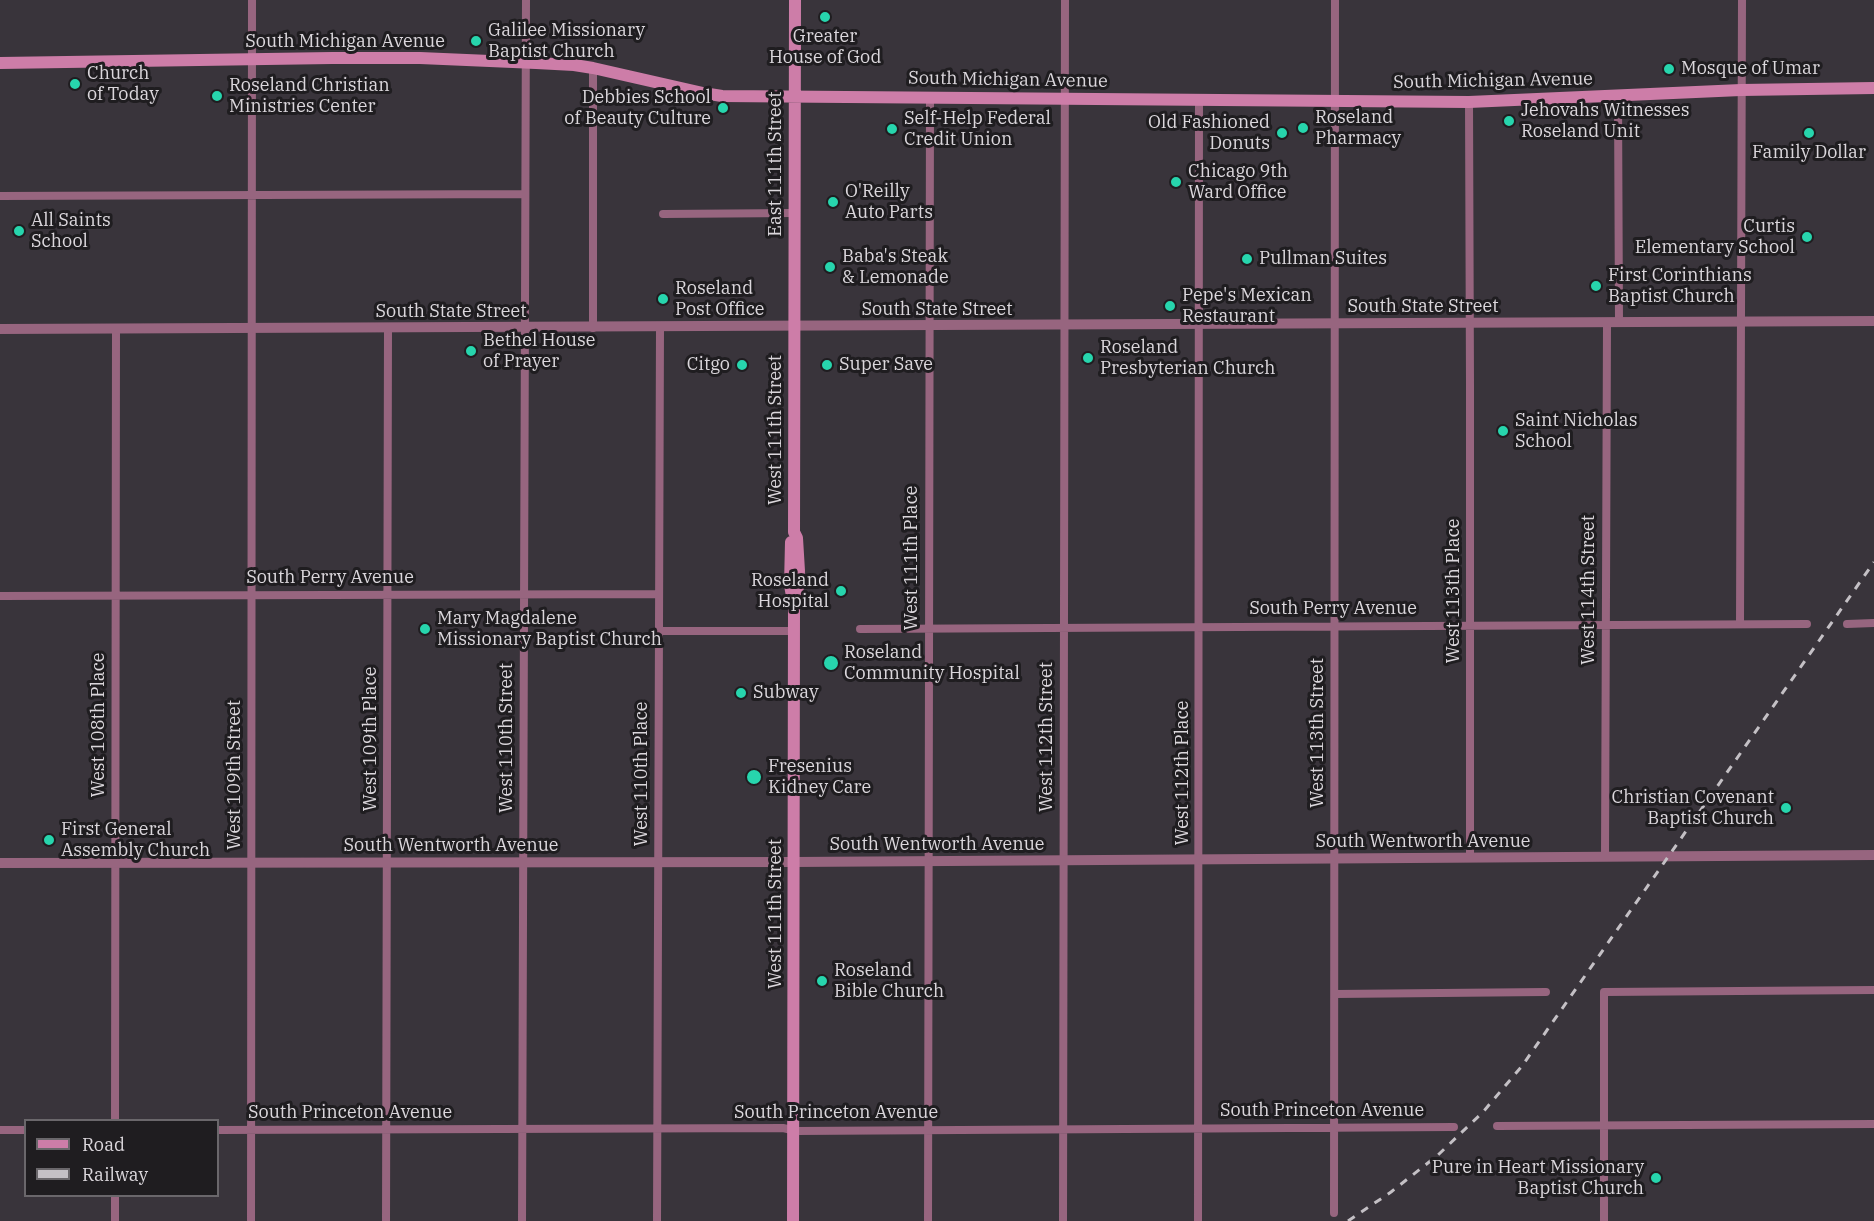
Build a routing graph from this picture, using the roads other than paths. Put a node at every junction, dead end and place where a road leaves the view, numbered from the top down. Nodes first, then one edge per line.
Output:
1 (252, 0) edge
2 (526, 0) edge
3 (795, 0) edge
4 (1065, 0) edge
5 (1335, 0) edge
6 (1742, 0) edge
7 (252, 59) junction
8 (0, 63) edge
9 (525, 63) junction
10 (593, 68) junction
11 (1874, 88) edge
12 (1741, 90) junction
13 (794, 96) junction
14 (1618, 96) junction
15 (930, 98) junction
16 (1064, 99) junction
17 (1199, 100) junction
18 (1335, 101) junction
19 (1469, 102) junction
20 (525, 194) junction
21 (252, 195) junction
22 (0, 196) edge
23 (794, 213) junction
24 (663, 214) dead end
25 (1874, 321) edge
26 (1619, 322) junction
27 (1740, 322) junction
28 (1470, 323) junction
29 (1607, 323) junction
30 (1334, 324) junction
31 (1199, 325) junction
32 (929, 326) junction
33 (1064, 326) junction
34 (794, 327) junction
35 (388, 328) junction
36 (524, 328) junction
37 (593, 328) junction
38 (660, 328) junction
39 (0, 329) edge
40 (116, 329) junction
41 (252, 329) junction
42 (659, 594) junction
43 (116, 595) junction
44 (252, 595) junction
45 (387, 595) junction
46 (523, 595) junction
47 (0, 596) edge
48 (1874, 623) edge
49 (1606, 624) junction
50 (1740, 624) junction
51 (1807, 624) dead end
52 (1846, 624) dead end
53 (1470, 625) junction
54 (1335, 626) junction
55 (1064, 627) junction
56 (1199, 627) junction
57 (860, 628) dead end
58 (928, 628) junction
59 (659, 630) junction
60 (794, 631) junction
61 (1874, 855) edge
62 (1605, 857) junction
63 (1470, 858) junction
64 (1199, 859) junction
65 (1335, 859) junction
66 (1063, 860) junction
67 (928, 861) junction
68 (523, 862) junction
69 (658, 862) junction
70 (794, 862) junction
71 (0, 863) edge
72 (116, 863) junction
73 (252, 863) junction
74 (387, 863) junction
75 (1874, 990) edge
76 (1546, 992) dead end
77 (1335, 994) junction
78 (115, 1119) edge
79 (1874, 1124) edge
80 (1604, 1125) junction
81 (1497, 1126) dead end
82 (1454, 1127) dead end
83 (1335, 1128) junction
84 (386, 1129) junction
85 (522, 1129) junction
86 (657, 1129) junction
87 (1063, 1129) junction
88 (1199, 1129) junction
89 (0, 1130) edge
90 (24, 1130) edge
91 (219, 1130) edge
92 (251, 1130) junction
93 (793, 1130) junction
94 (928, 1130) junction
95 (115, 1197) edge
96 (1334, 1213) dead end
97 (115, 1221) edge
98 (251, 1221) edge
99 (386, 1221) edge
100 (522, 1221) edge
101 (657, 1221) edge
102 (793, 1221) edge
103 (928, 1221) edge
104 (1063, 1221) edge
105 (1198, 1221) edge
106 (1604, 1221) edge

1 - 7 street, West 109th Street
2 - 9 street, West 110th Street
3 - 13 main road, East 111th Street
4 - 16 street, West 112th Street
5 - 18 street, West 113th Street
6 - 12 street
7 - 8 main road, South Michigan Avenue
7 - 9 main road, South Michigan Avenue
7 - 21 street, West 109th Street
9 - 10 main road, South Michigan Avenue
9 - 20 street, West 110th Street
10 - 13 main road, South Michigan Avenue
10 - 37 street
11 - 12 main road, South Michigan Avenue
12 - 14 main road, South Michigan Avenue
12 - 27 street
13 - 15 main road, South Michigan Avenue
13 - 23 main road, East 111th Street
14 - 19 main road, South Michigan Avenue
14 - 26 street
15 - 16 main road, South Michigan Avenue
15 - 32 street, West 111th Place
16 - 17 main road, South Michigan Avenue
16 - 33 street, West 112th Street
17 - 18 main road, South Michigan Avenue
17 - 31 street, West 112th Place
18 - 19 main road, South Michigan Avenue
18 - 30 street, West 113th Street
19 - 28 street, West 113th Place
20 - 21 street
20 - 36 street, West 110th Street
21 - 22 street
21 - 41 street, West 109th Street
23 - 24 street
23 - 34 main road, East 111th Street
25 - 27 street, South State Street
26 - 27 street, South State Street
26 - 29 street, South State Street
27 - 50 street
28 - 29 street, South State Street
28 - 30 street, South State Street
28 - 53 street, West 113th Place
29 - 49 street, West 114th Street
30 - 31 street, South State Street
30 - 54 street, West 113th Street
31 - 33 street, South State Street
31 - 56 street, West 112th Place
32 - 33 street, South State Street
32 - 34 street, South State Street
32 - 58 street, West 111th Place
33 - 55 street, West 112th Street
34 - 38 street, South State Street
34 - 60 main road, West 111th Street
35 - 36 street, South State Street
35 - 41 street, South State Street
35 - 45 street, West 109th Place
36 - 37 street, South State Street
36 - 46 street, West 110th Street
37 - 38 street, South State Street
38 - 42 street, West 110th Place
39 - 40 street, South State Street
40 - 41 street, South State Street
40 - 43 street, West 108th Place
41 - 44 street, West 109th Street
42 - 46 street, South Perry Avenue
42 - 59 street, West 110th Place
43 - 44 street, South Perry Avenue
43 - 47 street, South Perry Avenue
43 - 72 street, West 108th Place
44 - 45 street, South Perry Avenue
44 - 73 street, West 109th Street
45 - 46 street, South Perry Avenue
45 - 74 street, West 109th Place
46 - 68 street, West 110th Street
48 - 52 street
49 - 50 street, South Perry Avenue
49 - 53 street, South Perry Avenue
49 - 62 street, West 114th Street
50 - 51 street, South Perry Avenue
53 - 54 street, South Perry Avenue
53 - 63 street, West 113th Place
54 - 56 street, South Perry Avenue
54 - 65 street, West 113th Street
55 - 56 street, South Perry Avenue
55 - 58 street, South Perry Avenue
55 - 66 street, West 112th Street
56 - 64 street, West 112th Place
57 - 58 street, South Perry Avenue
58 - 67 street, West 111th Place
59 - 60 street
59 - 69 street, West 110th Place
60 - 70 main road, West 111th Street
61 - 62 street, South Wentworth Avenue
62 - 63 street, South Wentworth Avenue
63 - 65 street, South Wentworth Avenue
64 - 65 street, South Wentworth Avenue
64 - 66 street, South Wentworth Avenue
64 - 88 street, West 112th Place
65 - 77 street, West 113th Street
66 - 67 street, South Wentworth Avenue
66 - 87 street, West 112th Street
67 - 70 street, South Wentworth Avenue
67 - 94 street, West 111th Place
68 - 69 street, South Wentworth Avenue
68 - 74 street, South Wentworth Avenue
68 - 85 street, West 110th Street
69 - 70 street, South Wentworth Avenue
69 - 86 street, West 110th Place
70 - 93 main road, West 111th Street
71 - 72 street, South Wentworth Avenue
72 - 73 street, South Wentworth Avenue
72 - 78 street, West 108th Place
73 - 74 street, South Wentworth Avenue
73 - 92 street, West 109th Street
74 - 84 street, West 109th Place
75 - 80 street
76 - 77 street
77 - 83 street, West 113th Street
79 - 80 street
80 - 81 street
80 - 106 street
82 - 83 street, South Princeton Avenue
83 - 88 street, South Princeton Avenue
83 - 96 street, West 113th Street
84 - 85 street, South Princeton Avenue
84 - 92 street, South Princeton Avenue
84 - 99 street, West 109th Place
85 - 86 street, South Princeton Avenue
85 - 100 street, West 110th Street
86 - 93 street, South Princeton Avenue
86 - 101 street, West 110th Place
87 - 88 street, South Princeton Avenue
87 - 94 street, South Princeton Avenue
87 - 104 street, West 112th Street
88 - 105 street, West 112th Place
89 - 90 street
91 - 92 street, South Princeton Avenue
92 - 98 street, West 109th Street
93 - 94 street, South Princeton Avenue
93 - 102 main road, West 111th Street
94 - 103 street, West 111th Place
95 - 97 street

